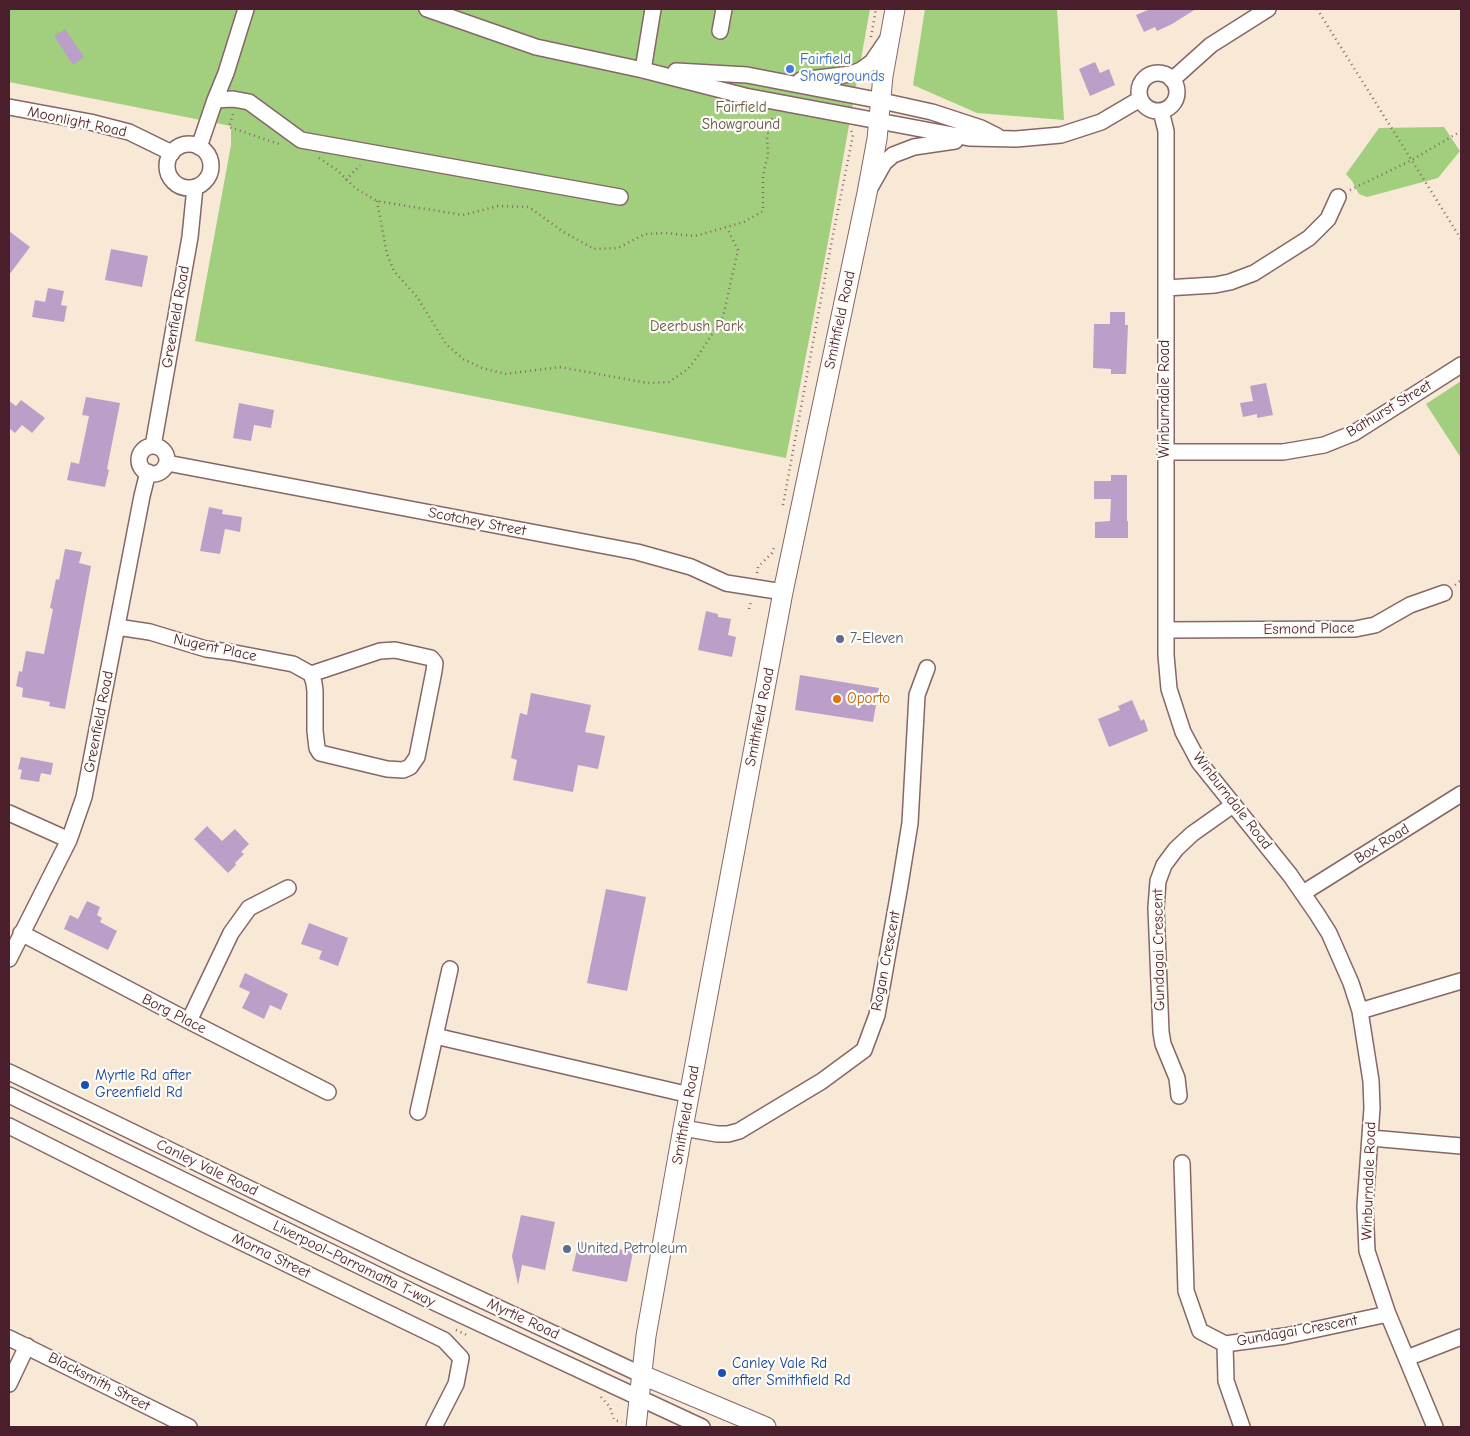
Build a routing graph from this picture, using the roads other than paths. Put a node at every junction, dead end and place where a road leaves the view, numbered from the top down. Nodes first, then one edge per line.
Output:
1 (246, 9) edge
2 (427, 9) edge
3 (653, 9) edge
4 (724, 9) edge
5 (895, 9) edge
6 (1268, 9) edge
7 (720, 31) dead end
8 (890, 35) junction
9 (643, 70) junction
10 (1172, 80) junction
11 (778, 81) junction
12 (1140, 99) junction
13 (215, 100) junction
14 (882, 101) junction
15 (9, 107) edge
16 (1161, 111) junction
17 (880, 122) junction
18 (969, 138) junction
19 (1001, 138) junction
20 (200, 147) junction
21 (172, 153) junction
22 (195, 187) junction
23 (868, 193) junction
24 (620, 197) dead end
25 (1338, 197) road end
26 (1166, 288) junction
27 (1461, 365) edge
28 (153, 446) junction
29 (1165, 452) junction
30 (166, 463) junction
31 (148, 472) junction
32 (783, 592) junction
33 (1444, 593) dead end
34 (117, 627) junction
35 (1166, 630) junction
36 (927, 668) dead end
37 (311, 674) junction
38 (1461, 794) edge
39 (1233, 805) junction
40 (9, 813) edge
41 (69, 840) junction
42 (288, 888) dead end
43 (1303, 893) junction
44 (21, 933) junction
45 (9, 959) edge
46 (450, 969) dead end
47 (1461, 981) edge
48 (1360, 1011) junction
49 (189, 1021) junction
50 (435, 1036) junction
51 (9, 1072) edge
52 (328, 1092) dead end
53 (9, 1095) edge
54 (690, 1095) junction
55 (1179, 1096) dead end
56 (418, 1112) dead end
57 (9, 1126) edge
58 (683, 1128) junction
59 (1371, 1138) junction
60 (1461, 1146) edge
61 (1182, 1163) dead end
62 (405, 1264) joint
63 (1388, 1314) junction
64 (9, 1338) edge
65 (1461, 1338) edge
66 (1225, 1344) junction
67 (26, 1346) junction
68 (1407, 1358) junction
69 (640, 1374) junction
70 (9, 1384) edge
71 (639, 1398) junction
72 (189, 1427) edge
73 (434, 1427) edge
74 (636, 1427) edge
75 (702, 1427) edge
76 (766, 1427) edge
77 (1242, 1427) edge
78 (1435, 1427) edge

1 - 13 street
2 - 9 street
3 - 9 street
4 - 7 street
5 - 8 main road, Smithfield Road
6 - 10 street
8 - 11 street
8 - 14 main road, Smithfield Road
9 - 11 street
9 - 17 street
10 - 12 street
10 - 16 street
11 - 14 street
12 - 16 street
12 - 19 street
13 - 20 street
13 - 24 street
14 - 17 main road, Smithfield Road
14 - 19 street
15 - 21 street, Moonlight Road
16 - 26 street, Winburndale Road
17 - 18 street
17 - 23 main road, Smithfield Road
18 - 19 street
18 - 23 street
20 - 21 street
20 - 22 street
21 - 22 street
22 - 28 street, Greenfield Road
23 - 32 main road, Smithfield Road
25 - 26 street
26 - 29 street, Winburndale Road
27 - 29 street, Bathurst Street
28 - 30 street
28 - 31 street
29 - 35 street, Winburndale Road
30 - 31 street
30 - 32 street, Scotchey Street
31 - 34 street, Greenfield Road
32 - 54 main road, Smithfield Road
33 - 35 street, Esmond Place
34 - 37 street, Nugent Place
34 - 41 street, Greenfield Road
35 - 39 street, Winburndale Road
36 - 58 street, Rogan Crescent
37 - 37 street
38 - 43 street, Box Road
39 - 43 street, Winburndale Road
39 - 55 street, Gundagai Crescent
40 - 41 street
41 - 44 street, Greenfield Road
42 - 49 street
43 - 48 street, Winburndale Road
44 - 45 street, Greenfield Road
44 - 49 street, Borg Place
46 - 50 street
47 - 48 street
48 - 59 street, Winburndale Road
49 - 52 street, Borg Place
50 - 54 street
50 - 56 street
51 - 62 street, Canley Vale Road
53 - 71 street, Liverpool–Parramatta T-way
54 - 58 main road, Smithfield Road
57 - 73 street, Morna Street
58 - 69 main road, Smithfield Road
59 - 60 street
59 - 63 street, Winburndale Road
61 - 66 street, Gundagai Crescent
62 - 69 street, Myrtle Road
63 - 66 street, Gundagai Crescent
63 - 68 street, Winburndale Road
64 - 67 street, Blacksmith Street
65 - 68 street
66 - 77 street
67 - 70 street
67 - 72 street, Blacksmith Street
68 - 78 street, Winburndale Road
69 - 71 main road, Smithfield Road
69 - 76 main road
71 - 74 main road, Smithfield Road
71 - 75 street, Liverpool–Parramatta T-way

